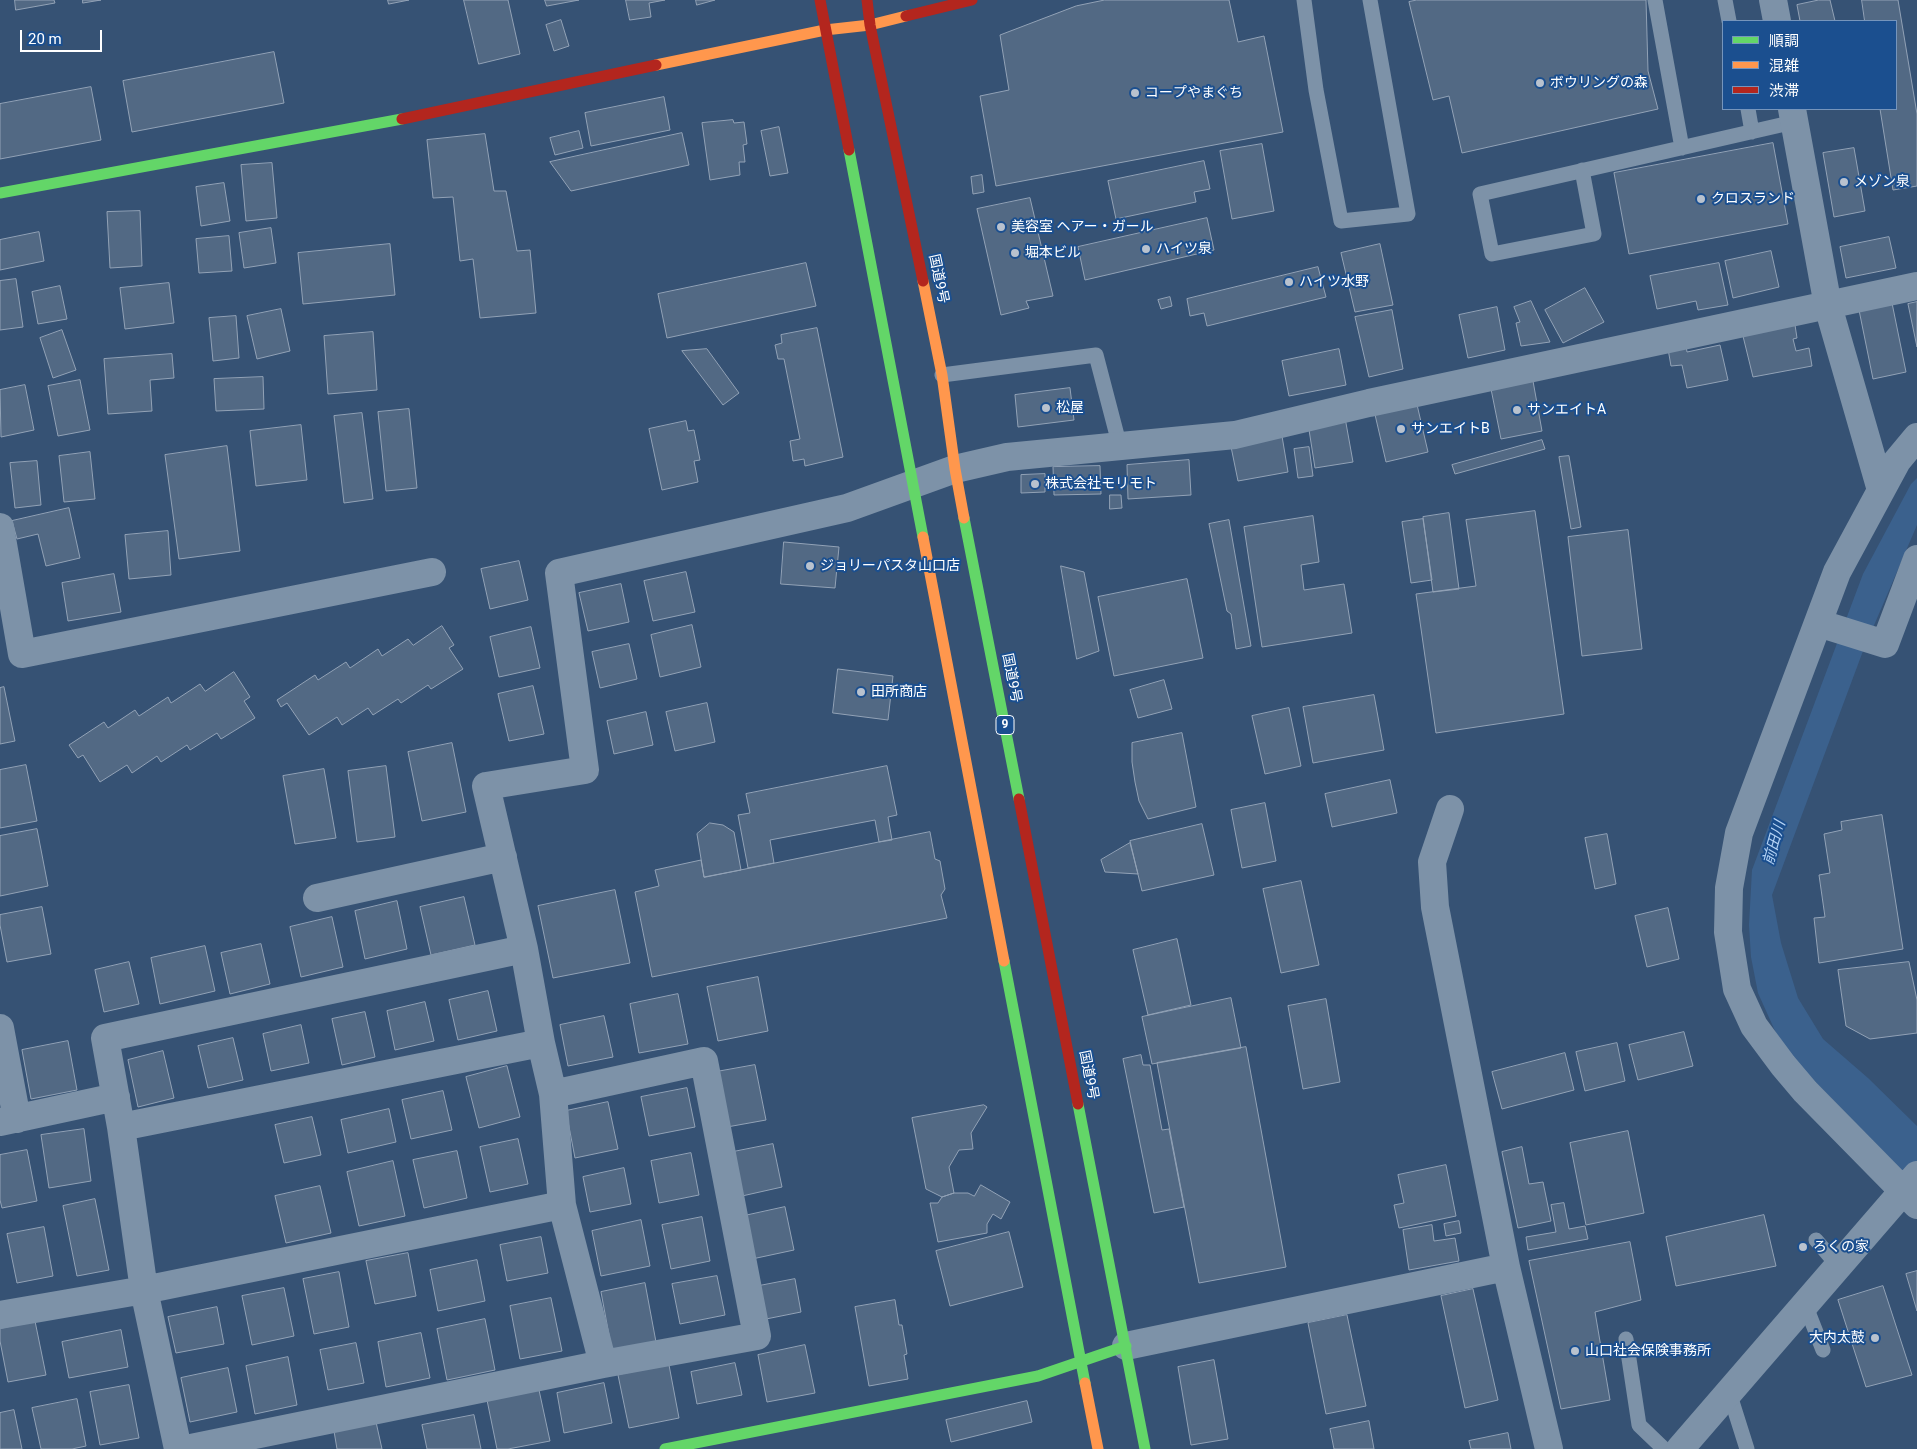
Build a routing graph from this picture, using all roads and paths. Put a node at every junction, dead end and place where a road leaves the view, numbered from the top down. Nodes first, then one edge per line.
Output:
1 (820, 0) edge
2 (867, 0) edge
3 (972, 0) edge
4 (1304, 0) edge
5 (1370, 0) edge
6 (1655, 0) edge
7 (1725, 0) edge
8 (1773, 0) edge
9 (1729, 20) edge
10 (1776, 20) edge
11 (870, 24) junction
12 (826, 30) junction
13 (1748, 110) edge
14 (1793, 115) edge
15 (1752, 132) junction
16 (1682, 148) junction
17 (1582, 170) junction
18 (0, 193) edge
19 (1917, 286) edge
20 (1828, 306) junction
21 (942, 375) junction
22 (1917, 437) edge
23 (1120, 447) junction
24 (955, 469) junction
25 (913, 485) junction
26 (1881, 490) junction
27 (0, 527) edge
28 (1917, 558) edge
29 (432, 572) dead end
30 (1818, 623) junction
31 (1450, 809) dead end
32 (503, 856) junction
33 (317, 898) dead end
34 (524, 948) junction
35 (0, 1028) edge
36 (541, 1043) junction
37 (553, 1094) junction
38 (116, 1097) junction
39 (8, 1120) edge
40 (121, 1128) junction
41 (1912, 1191) edge
42 (562, 1205) junction
43 (1816, 1240) dead end
44 (1838, 1266) junction
45 (1506, 1268) junction
46 (144, 1290) junction
47 (1805, 1304) junction
48 (0, 1315) edge
49 (1626, 1339) dead end
50 (1126, 1346) junction
51 (1823, 1350) dead end
52 (1081, 1360) junction
53 (603, 1364) junction
54 (1729, 1392) junction
55 (178, 1449) edge
56 (186, 1449) edge
57 (665, 1449) edge
58 (1098, 1449) edge
59 (1145, 1449) edge
60 (1549, 1449) edge
61 (1664, 1449) edge
62 (1680, 1449) edge
63 (1747, 1449) edge

1 - 12 main road
2 - 11 main road, 国道9号 / 9
3 - 11 main road
4 - 5 lane
6 - 16 lane
7 - 9 lane
8 - 10 street
11 - 12 main road
11 - 21 main road, 国道9号 / 9
12 - 18 main road
12 - 25 main road
13 - 15 lane
14 - 15 lane
14 - 20 street
15 - 16 lane
16 - 17 lane
17 - 17 lane
19 - 20 street
20 - 23 street
20 - 26 street
21 - 23 lane
21 - 24 main road, 国道9号 / 9
22 - 26 street
23 - 24 street
24 - 25 street
24 - 50 main road, 国道9号 / 9
25 - 32 street
25 - 52 main road
26 - 30 street
27 - 29 street
28 - 30 street
30 - 41 street
31 - 45 street
32 - 33 street
32 - 34 street
34 - 36 street
34 - 38 street
35 - 39 street
36 - 37 street
36 - 40 street
37 - 42 street
37 - 53 street
38 - 39 street
38 - 40 street
40 - 46 street
41 - 44 street
42 - 46 street
42 - 53 street
43 - 44 lane
44 - 47 street
45 - 50 street
45 - 60 street
46 - 48 street
46 - 55 street
47 - 51 lane
47 - 54 street
49 - 61 lane
50 - 52 main road
50 - 59 main road, 国道9号 / 9
52 - 57 main road
52 - 58 main road
53 - 56 street
54 - 62 street
54 - 63 lane

